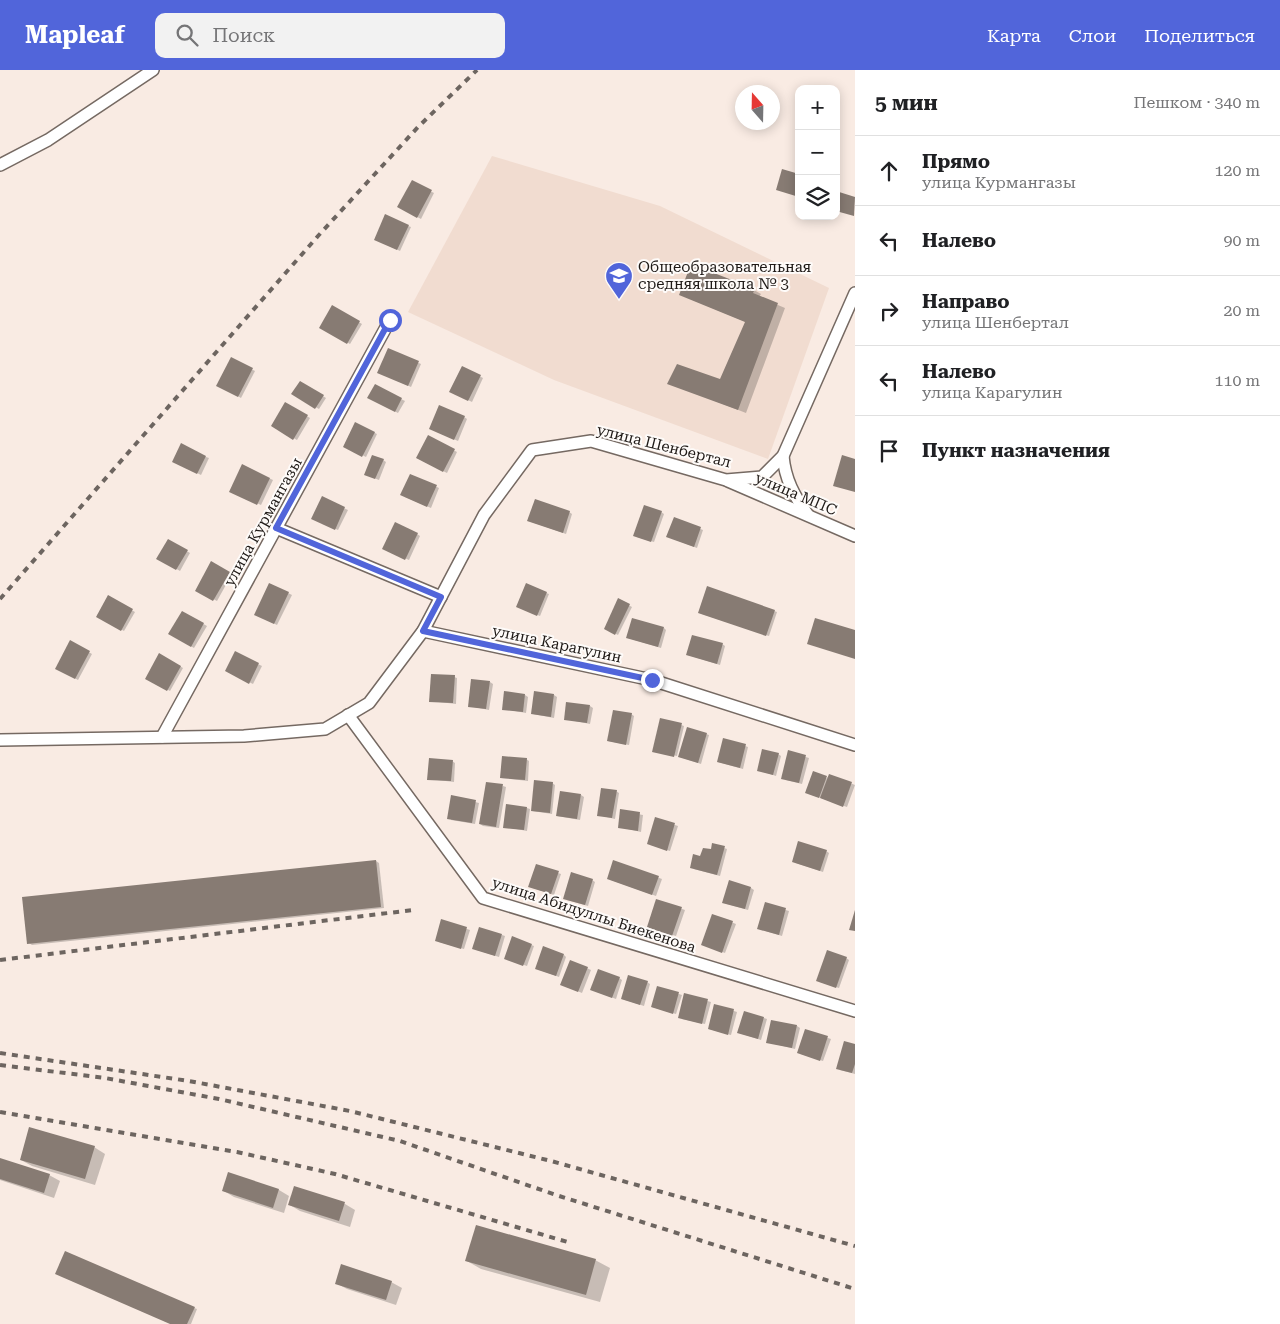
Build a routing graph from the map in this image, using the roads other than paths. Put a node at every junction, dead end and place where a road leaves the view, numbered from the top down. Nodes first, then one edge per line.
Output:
1 (153, 70) edge
2 (0, 165) edge
3 (853, 300) edge
4 (390, 320) dead end
5 (783, 456) junction
6 (726, 480) junction
7 (809, 516) junction
8 (276, 528) junction
9 (855, 536) edge
10 (441, 597) junction
11 (423, 631) junction
12 (348, 715) junction
13 (162, 738) junction
14 (0, 740) edge
15 (855, 745) edge
16 (855, 1011) edge

1 - 2 street
3 - 5 street, улица Шенбертал
4 - 8 street, улица Курмангазы
5 - 6 street, улица Шенбертал
5 - 7 street
6 - 7 street, улица МПС
6 - 10 street, улица Шенбертал
7 - 9 street, улица МПС
8 - 10 street
8 - 13 street, улица Курмангазы
10 - 11 street, улица Шенбертал
11 - 12 street, улица Шенбертал
11 - 15 street, улица Карагулин
12 - 13 street, улица Шенбертал
12 - 16 street, улица Абидуллы Биекенова
13 - 14 street, улица Шенбертал

